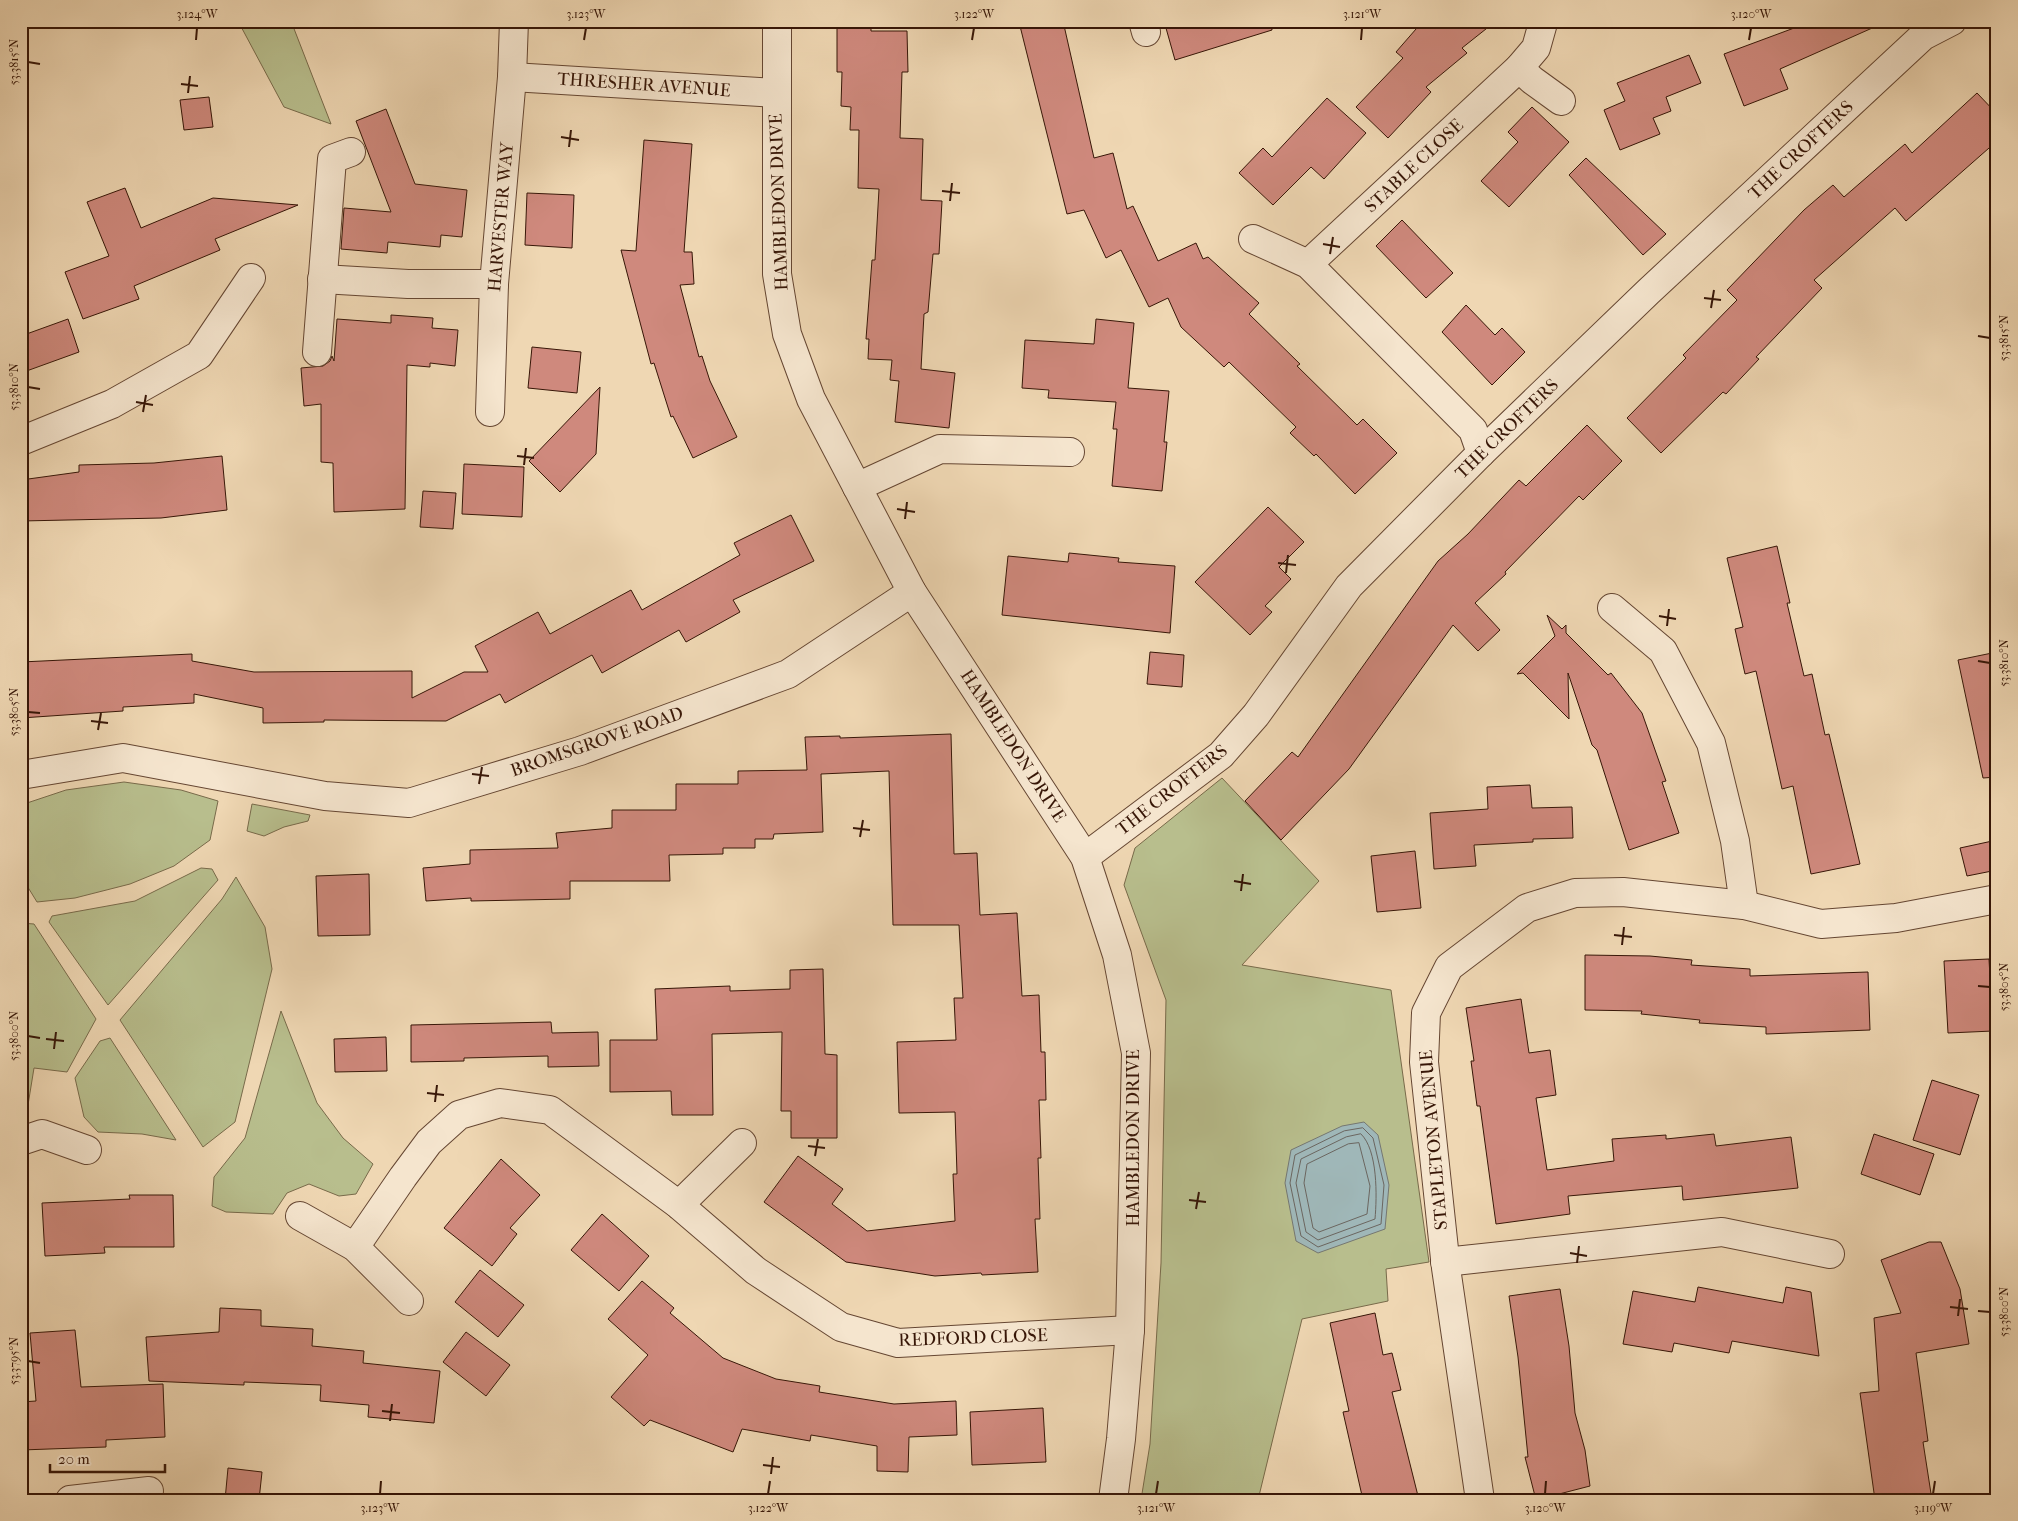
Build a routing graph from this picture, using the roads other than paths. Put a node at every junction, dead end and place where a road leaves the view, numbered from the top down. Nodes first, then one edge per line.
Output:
1 (514, 21) edge
2 (777, 21) edge
3 (1952, 21) edge
4 (1543, 23) dead end
5 (1920, 29) edge
6 (1519, 68) junction
7 (512, 77) junction
8 (776, 93) junction
9 (1560, 101) dead end
10 (351, 152) dead end
11 (1253, 239) dead end
12 (1308, 264) junction
13 (251, 278) dead end
14 (322, 279) junction
15 (494, 284) junction
16 (317, 352) dead end
17 (490, 412) dead end
18 (21, 441) edge
19 (1070, 452) dead end
20 (1481, 454) junction
21 (856, 487) junction
22 (912, 592) junction
23 (1612, 608) dead end
24 (21, 776) edge
25 (1085, 857) junction
26 (1997, 900) edge
27 (1744, 905) junction
28 (21, 1141) edge
29 (742, 1143) dead end
30 (87, 1150) dead end
31 (680, 1205) junction
32 (300, 1216) dead end
33 (355, 1247) junction
34 (1830, 1254) dead end
35 (1446, 1262) junction
36 (408, 1301) dead end
37 (1130, 1330) junction
38 (149, 1490) dead end
39 (70, 1500) edge
40 (1113, 1500) edge
41 (1480, 1500) edge

1 - 7 street, HARVESTER WAY
2 - 8 street, HAMBLEDON DRIVE
3 - 5 street, THE CROFTERS
4 - 6 street, STABLE CLOSE
5 - 20 street, THE CROFTERS
6 - 9 street
6 - 12 street, STABLE CLOSE
7 - 8 street, THRESHER AVENUE
7 - 15 street, HARVESTER WAY
8 - 21 street, HAMBLEDON DRIVE
10 - 14 street
11 - 12 street
12 - 20 street
13 - 18 street
14 - 15 street
14 - 16 street
15 - 17 street, HARVESTER WAY
19 - 21 street
20 - 25 street, THE CROFTERS
21 - 22 street, HAMBLEDON DRIVE
22 - 24 street, BROMSGROVE ROAD
22 - 25 street, HAMBLEDON DRIVE
23 - 27 street
25 - 37 street, HAMBLEDON DRIVE
26 - 27 street, STAPLETON AVENUE
27 - 35 street, STAPLETON AVENUE
28 - 30 street
29 - 31 street
31 - 33 street, REDFORD CLOSE
31 - 37 street, REDFORD CLOSE
32 - 33 street
33 - 36 street
34 - 35 street
35 - 41 street, STAPLETON AVENUE
37 - 40 street, HAMBLEDON DRIVE
38 - 39 street

